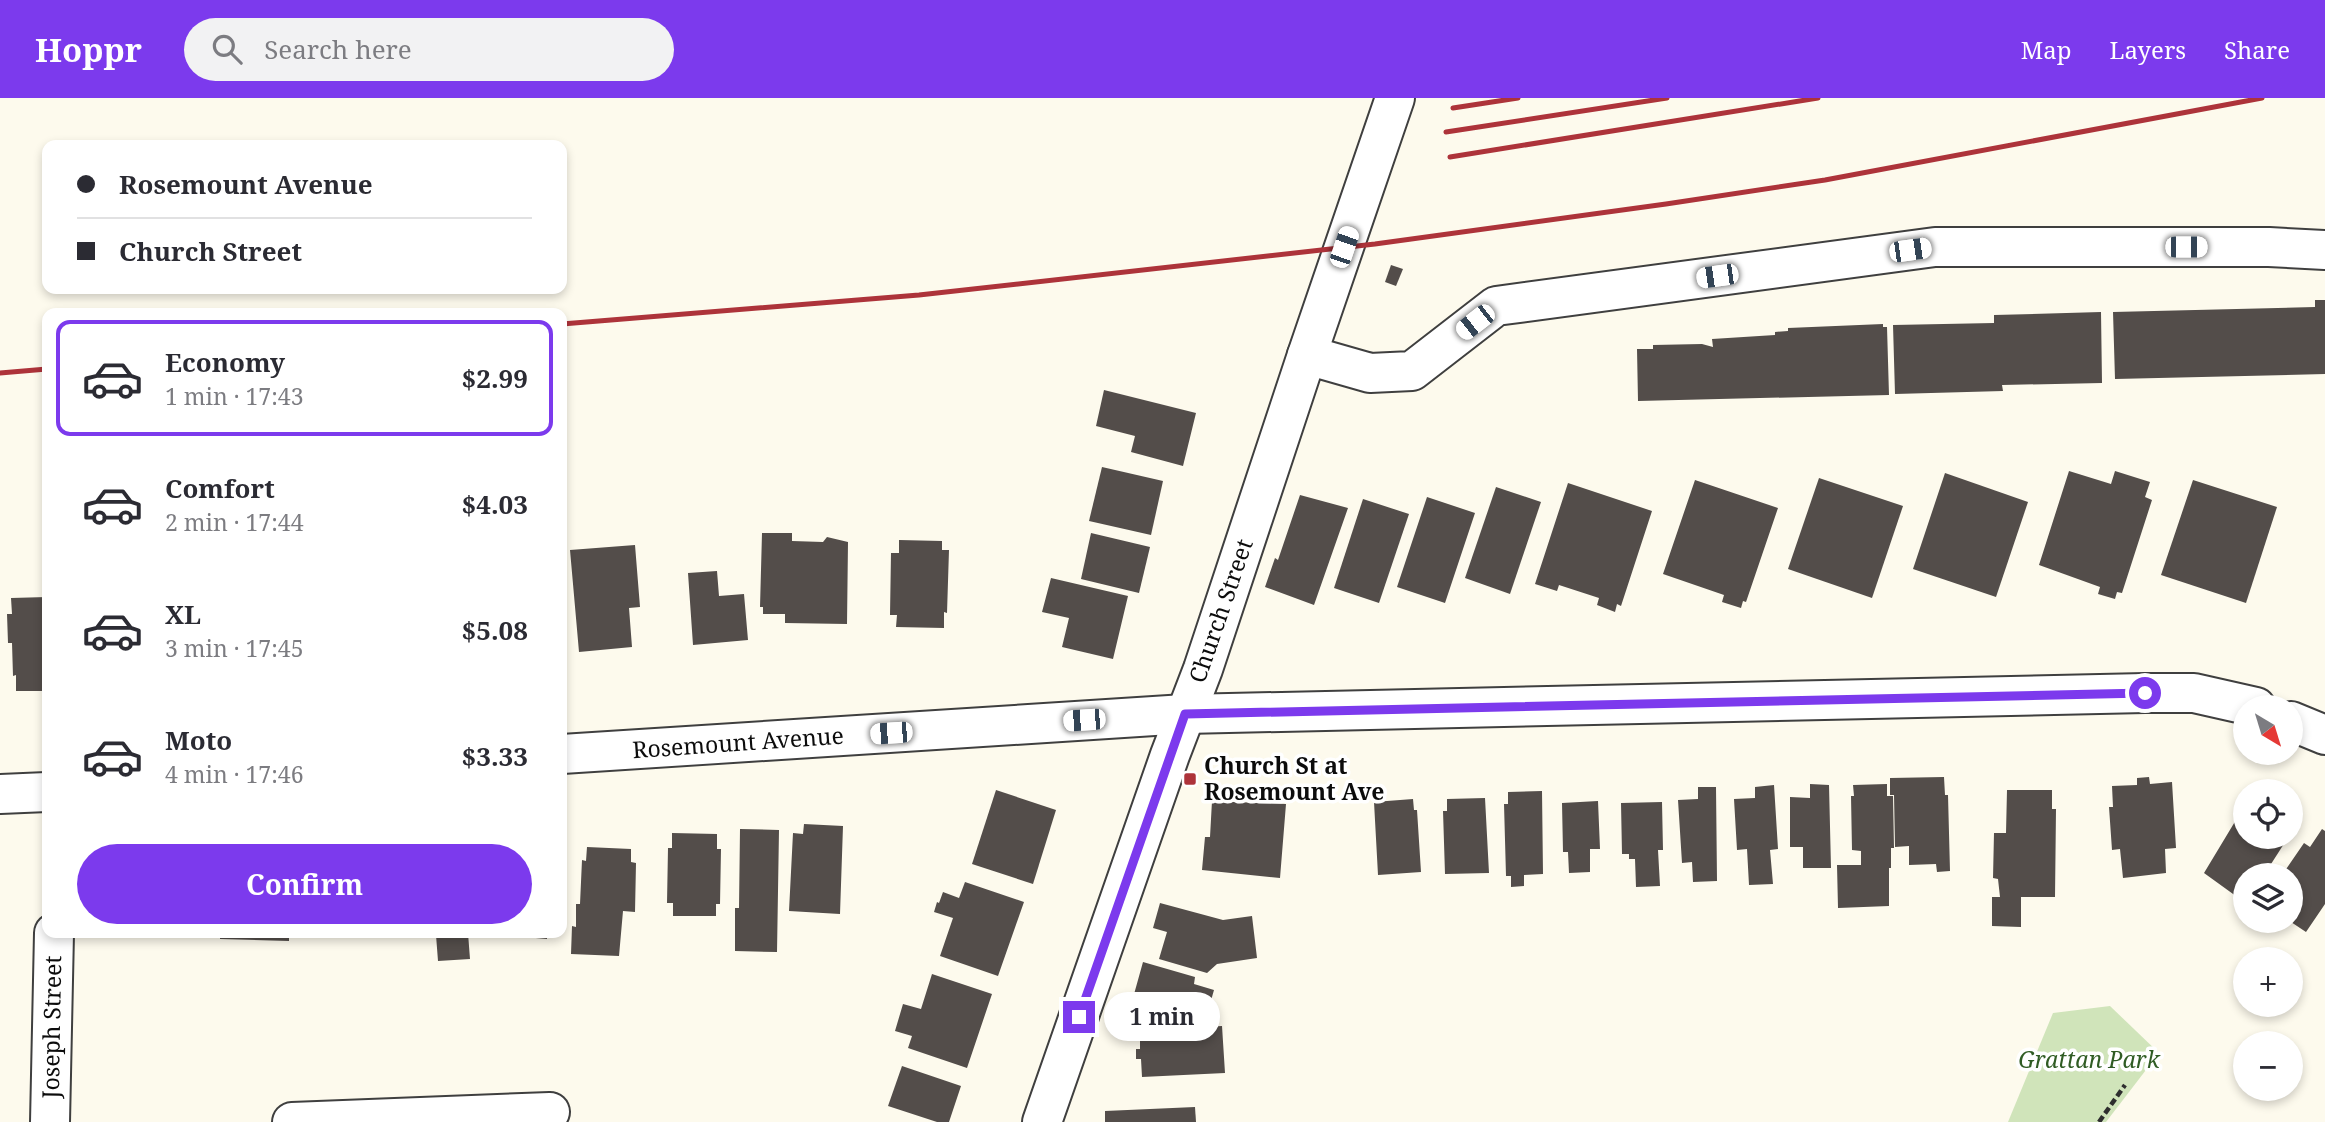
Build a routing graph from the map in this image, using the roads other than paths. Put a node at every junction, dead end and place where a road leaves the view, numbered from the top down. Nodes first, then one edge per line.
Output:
1 (1395, 98) edge
2 (2325, 250) edge
3 (1307, 355) junction
4 (2233, 702) edge
5 (1185, 714) junction
6 (2303, 726) edge
7 (2325, 735) edge
8 (567, 754) edge
9 (42, 792) edge
10 (0, 794) edge
11 (54, 938) edge
12 (550, 1112) dead end
13 (50, 1122) edge
14 (292, 1122) edge
15 (1042, 1122) edge

1 - 3 street, Church Street
2 - 3 street
3 - 5 street, Church Street
4 - 5 street, Rosemount Avenue
5 - 8 street, Rosemount Avenue
5 - 15 street, Church Street
6 - 7 street
9 - 10 street
11 - 13 street, Joseph Street
12 - 14 street

